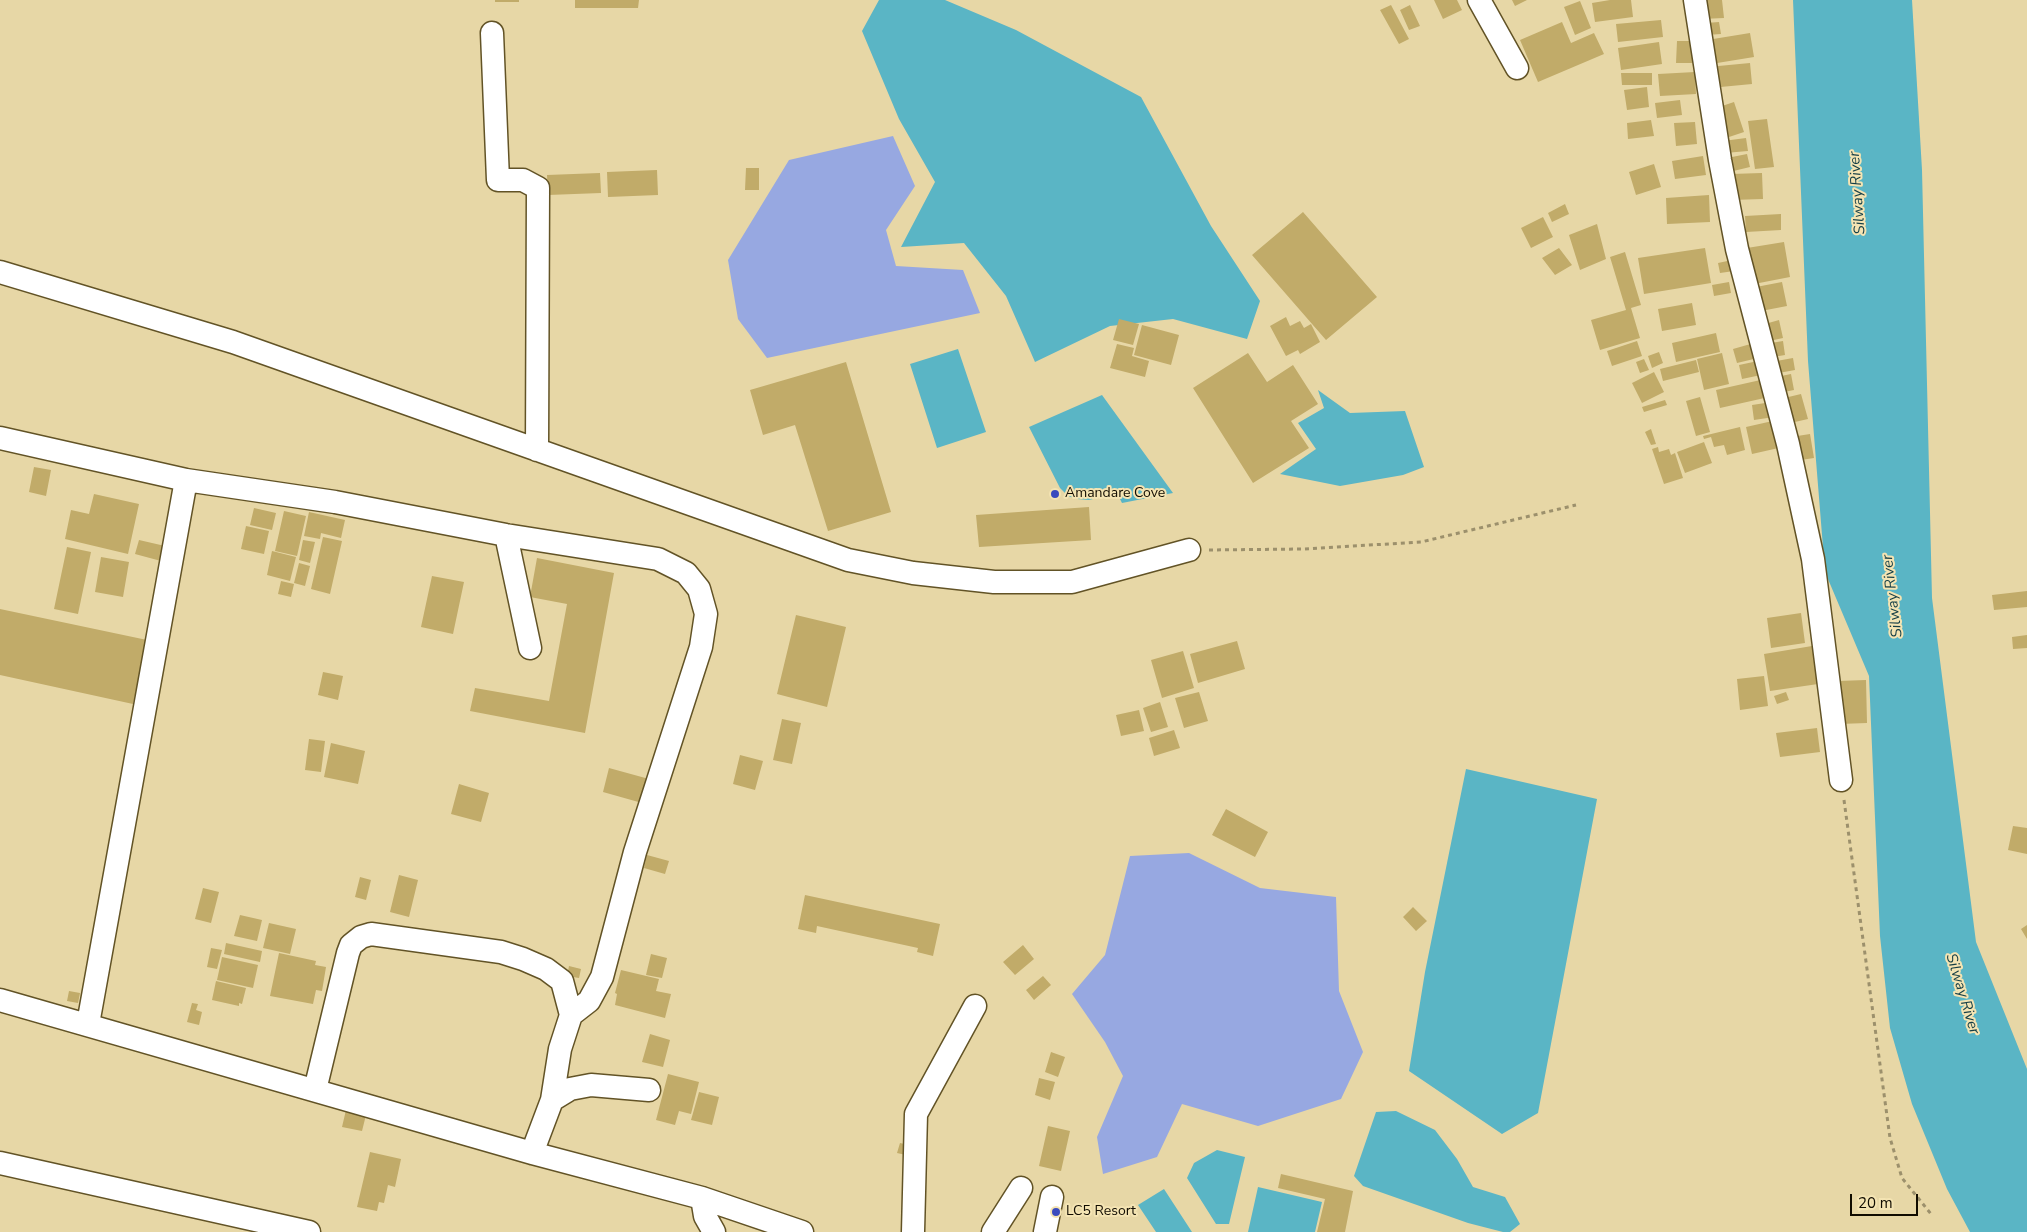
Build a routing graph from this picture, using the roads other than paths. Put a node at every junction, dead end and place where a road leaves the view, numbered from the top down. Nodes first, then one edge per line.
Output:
1 (1479, 0) edge
2 (1695, 0) edge
3 (492, 33) dead end
4 (1517, 68) dead end
5 (0, 272) edge
6 (0, 438) edge
7 (537, 450) junction
8 (186, 480) junction
9 (506, 535) junction
10 (1189, 550) road end
11 (530, 648) dead end
12 (1841, 780) road end
13 (0, 1000) edge
14 (975, 1006) dead end
15 (571, 1015) junction
16 (88, 1024) junction
17 (315, 1090) junction
18 (649, 1090) dead end
19 (552, 1100) junction
20 (532, 1153) junction
21 (0, 1163) edge
22 (1020, 1188) dead end
23 (1052, 1197) dead end
24 (702, 1198) junction
25 (309, 1232) edge
26 (714, 1232) edge
27 (802, 1232) edge
28 (912, 1232) edge
29 (992, 1232) edge
30 (1045, 1232) edge

1 - 4 street
2 - 12 street
3 - 7 street
5 - 7 street
6 - 8 street
7 - 10 street
8 - 9 street
8 - 16 street
9 - 11 street
9 - 15 street
13 - 16 street
14 - 28 street
15 - 17 street
15 - 19 street
16 - 17 street
17 - 20 street
18 - 19 street
19 - 20 street
20 - 24 street
21 - 25 street
22 - 29 street
23 - 30 street
24 - 26 street
24 - 27 street

